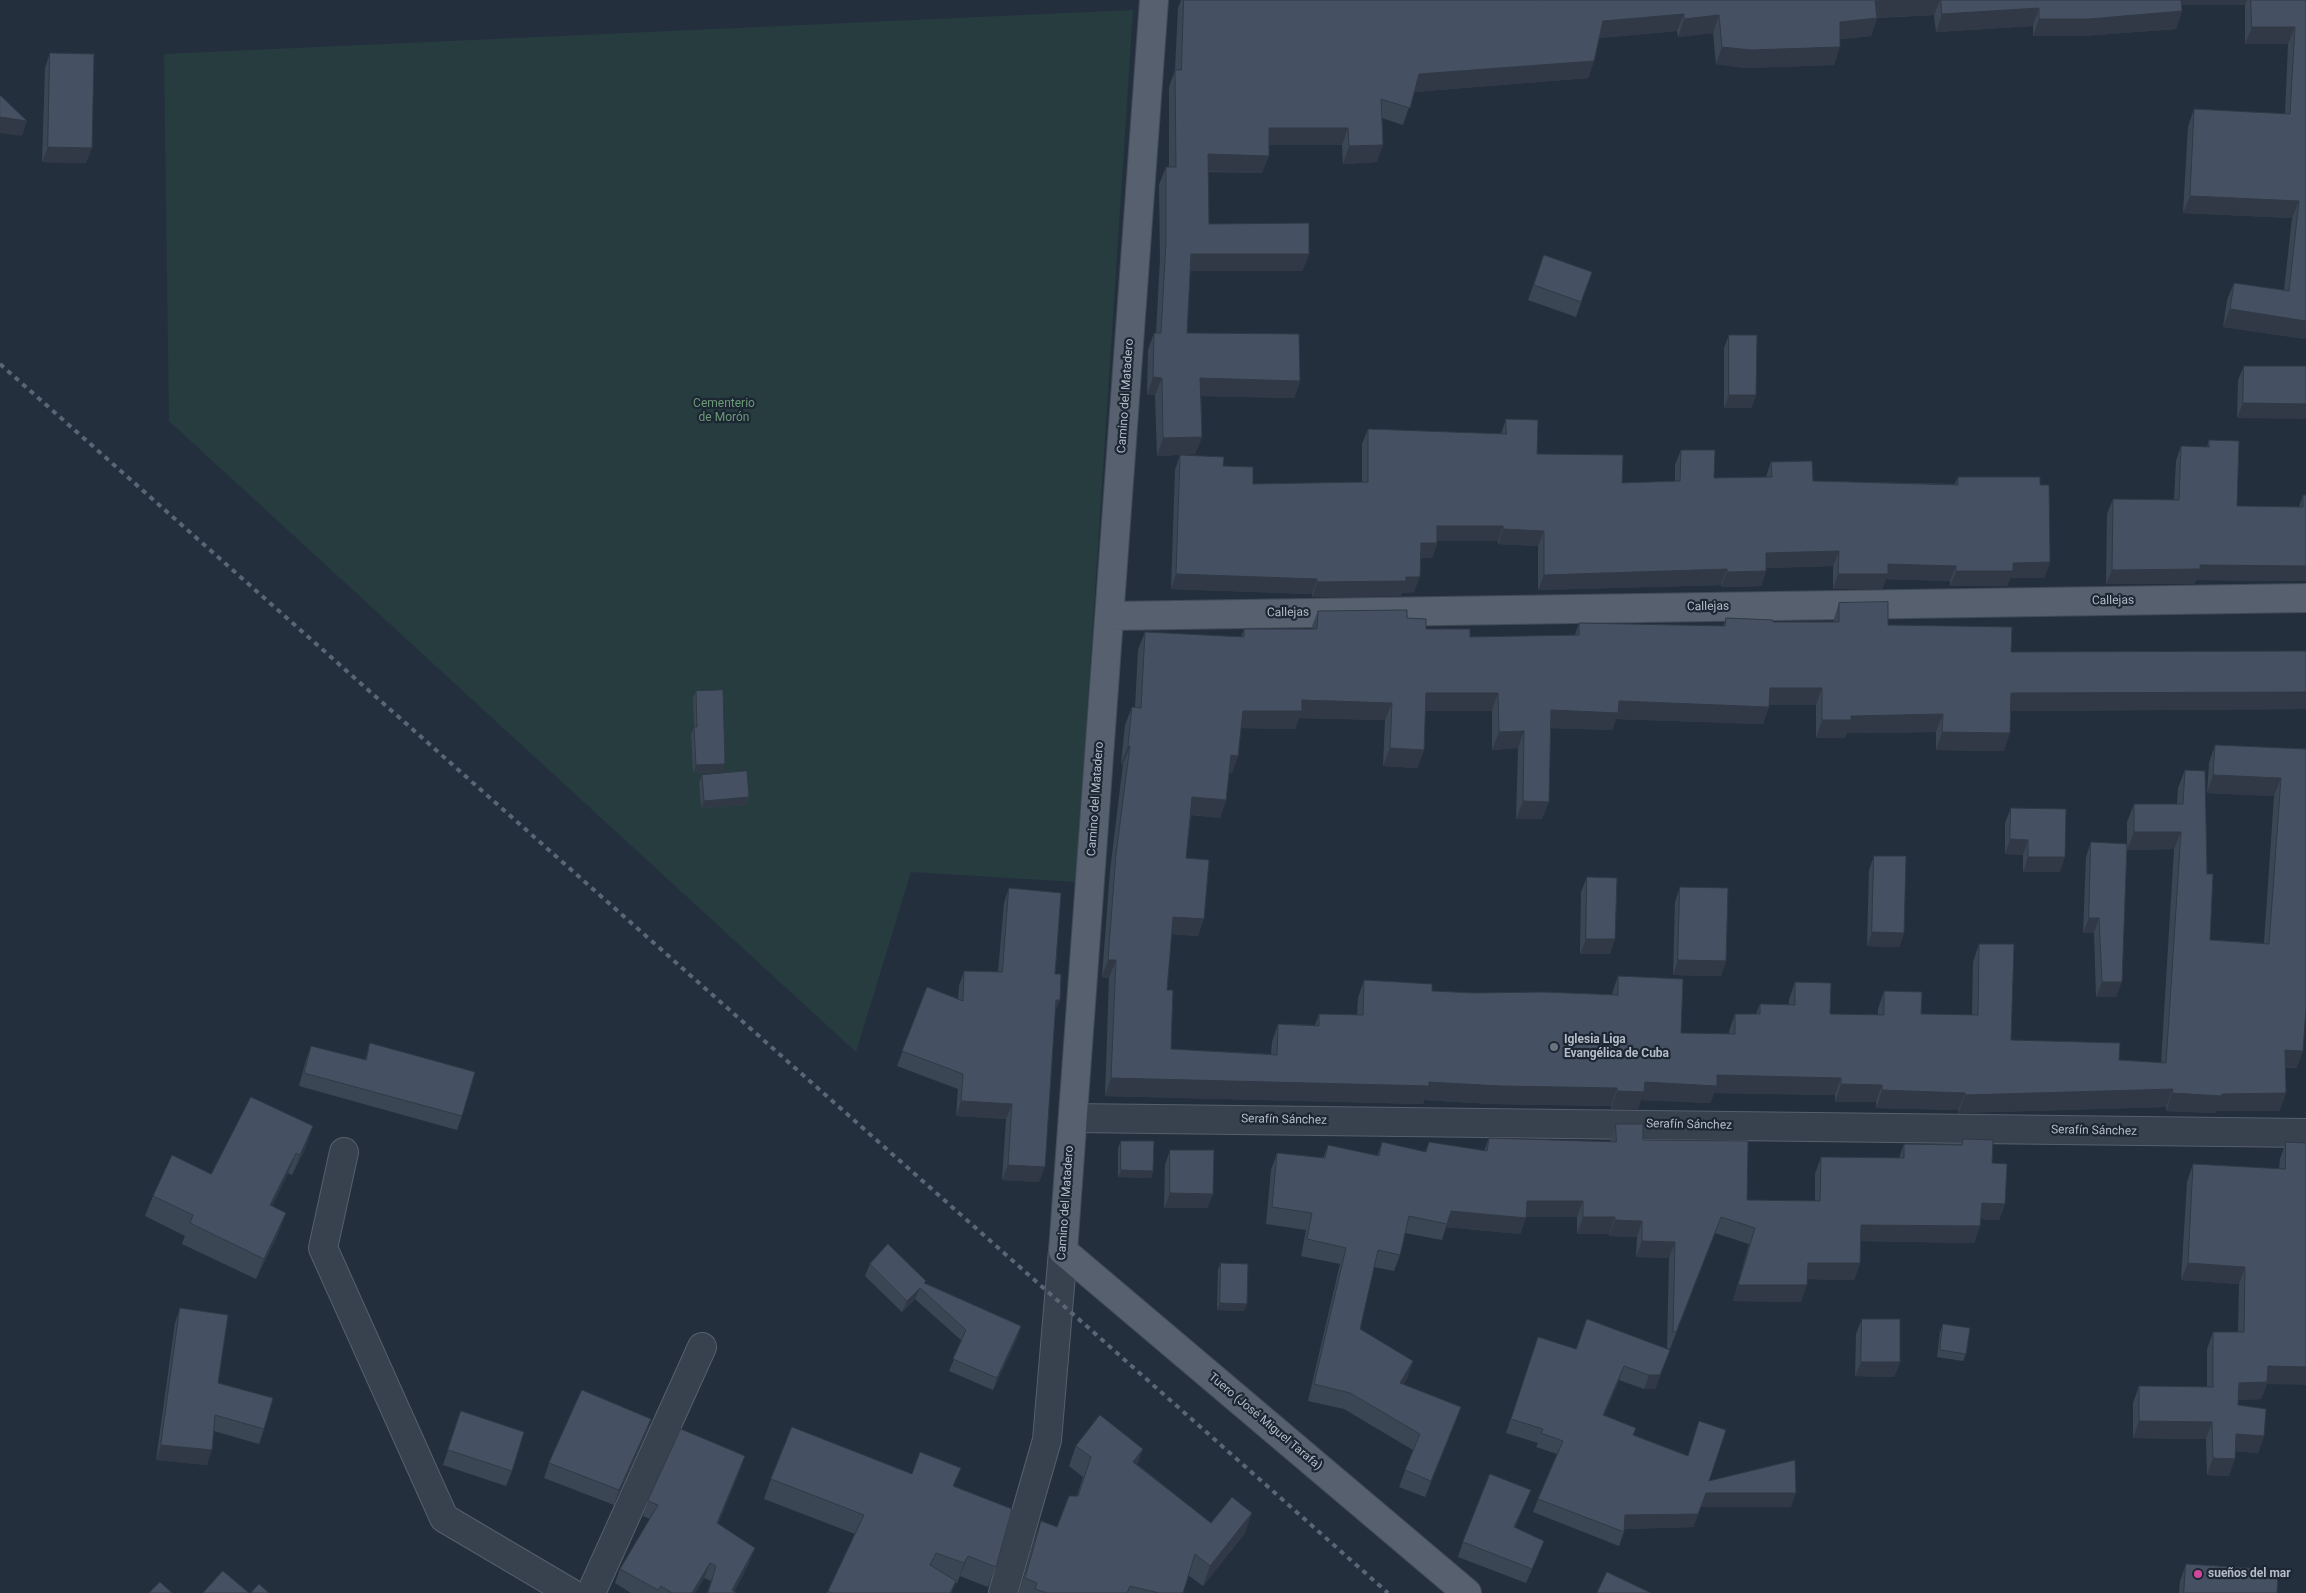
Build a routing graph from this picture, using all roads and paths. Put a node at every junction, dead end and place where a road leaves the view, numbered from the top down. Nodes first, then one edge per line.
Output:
1 (1154, 0) edge
2 (2306, 598) edge
3 (1110, 616) junction
4 (1073, 1118) junction
5 (2306, 1133) edge
6 (344, 1152) dead end
7 (1063, 1250) junction
8 (702, 1347) dead end
9 (571, 1593) edge
10 (591, 1593) edge
11 (1003, 1593) edge
12 (1467, 1593) edge

1 - 3 main road, Camino del Matadero
2 - 3 main road, Callejas
3 - 4 main road, Camino del Matadero
4 - 5 street, Serafín Sánchez
4 - 7 main road, Camino del Matadero
6 - 9 street
7 - 11 street, Camino del Matadero
7 - 12 main road, Tuero (José Miguel Tarafa)
8 - 10 street

